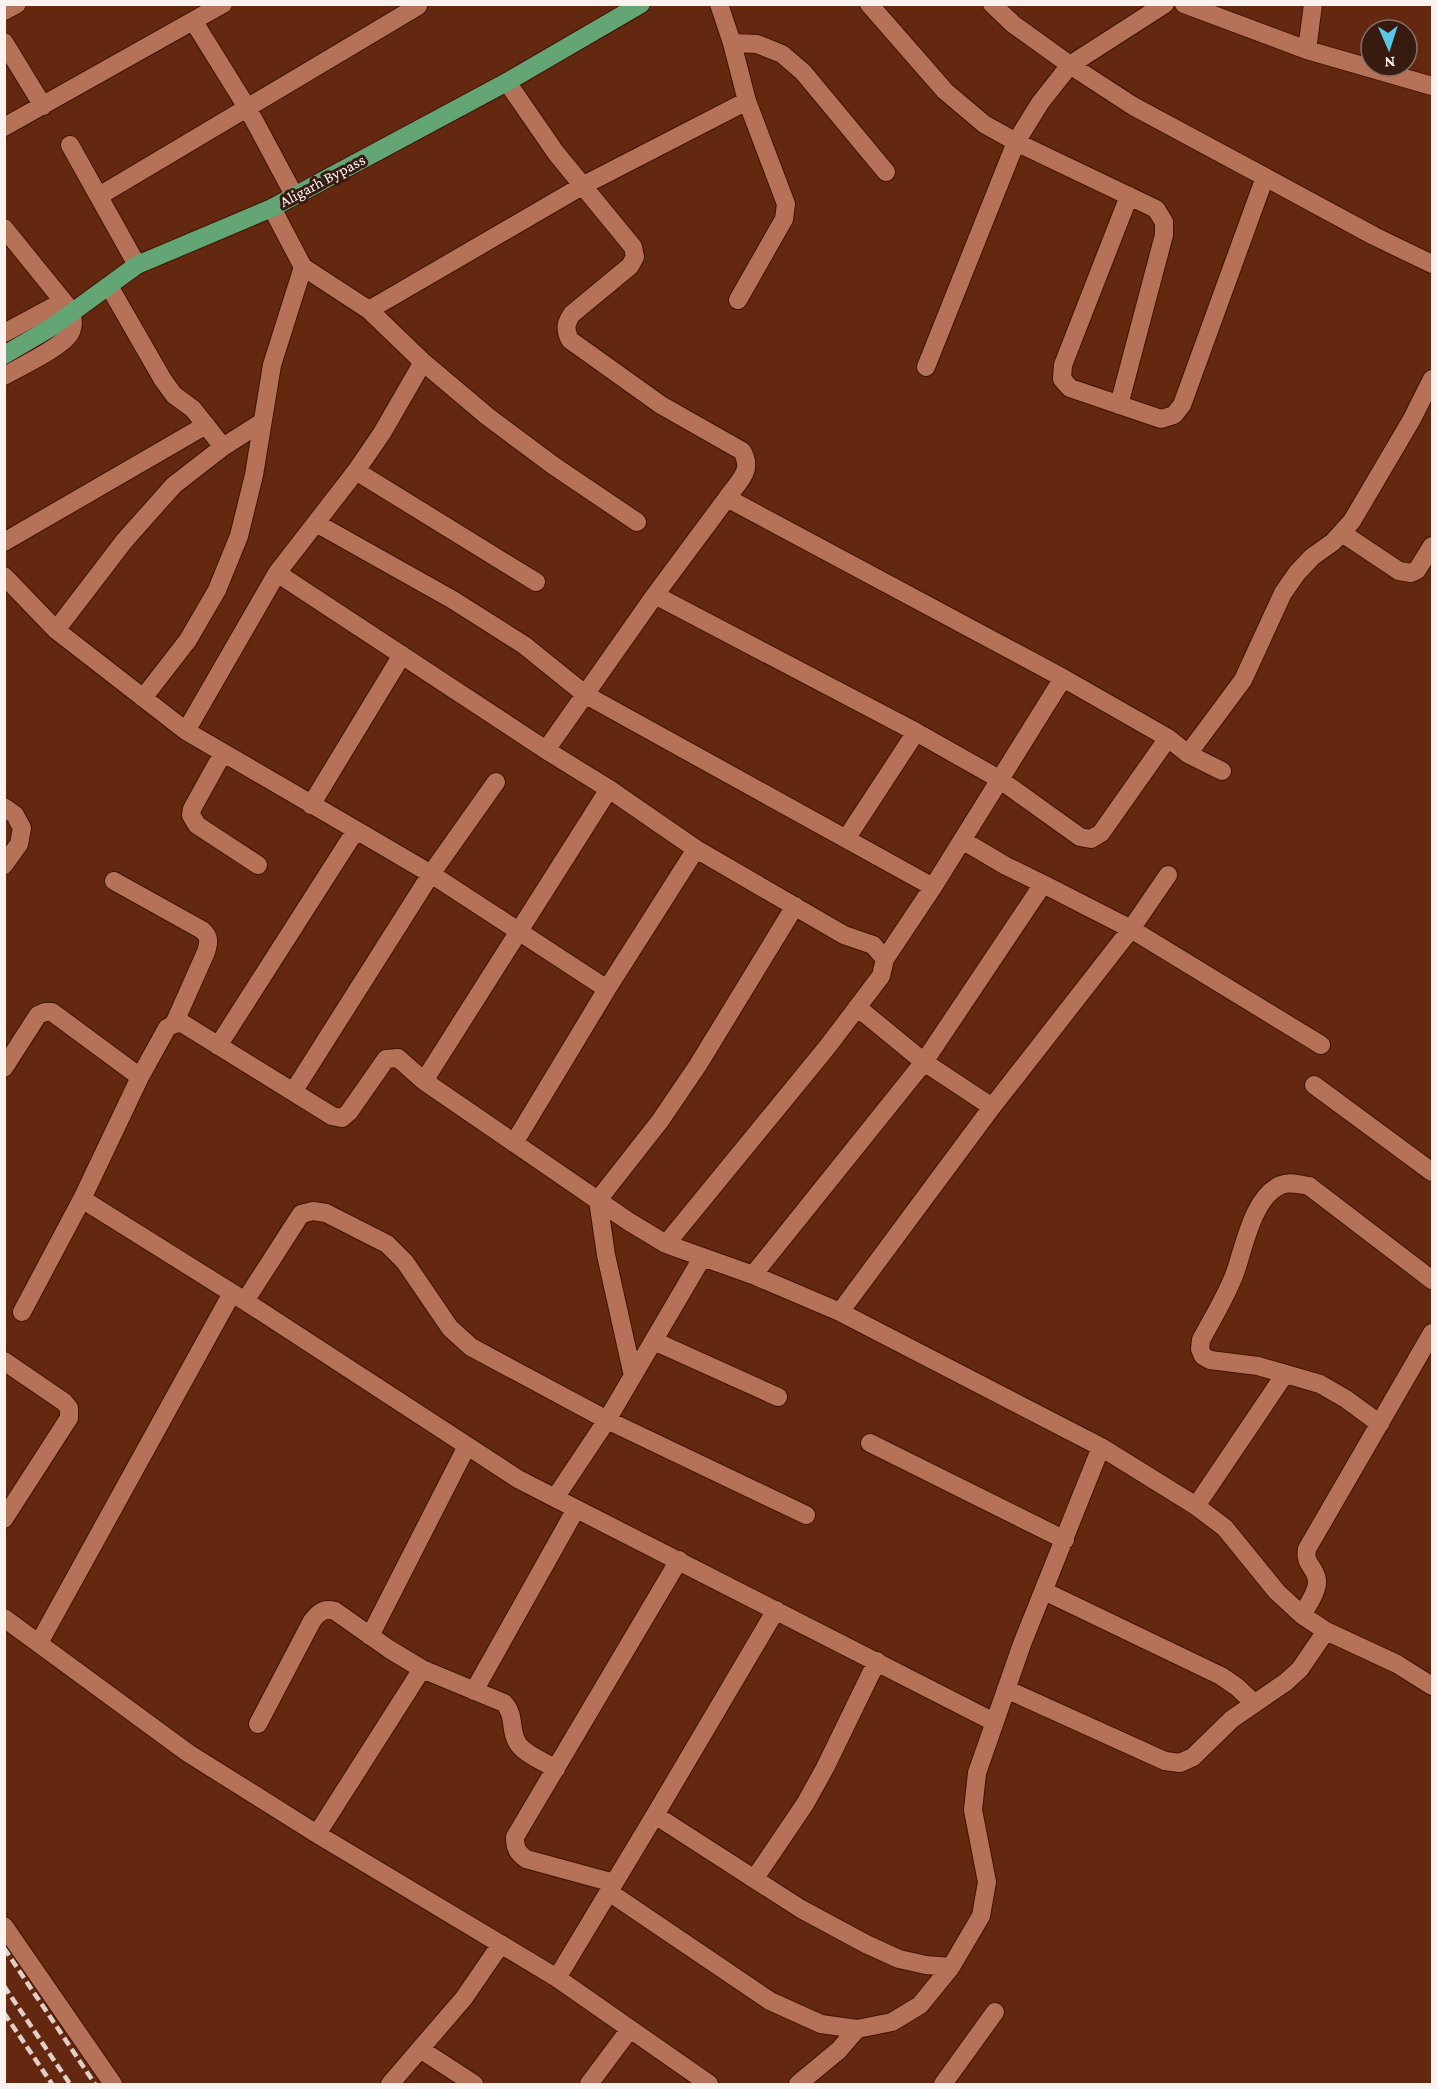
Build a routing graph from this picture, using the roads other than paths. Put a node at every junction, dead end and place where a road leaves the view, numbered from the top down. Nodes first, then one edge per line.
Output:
1 (17, 4) edge
2 (223, 4) edge
3 (641, 4) edge
4 (719, 4) edge
5 (869, 4) edge
6 (992, 4) edge
7 (1165, 4) edge
8 (1184, 4) edge
9 (1313, 4) edge
10 (418, 6) dead end
11 (4, 11) edge
12 (194, 22) junction
13 (4, 42) edge
14 (732, 43) junction
15 (1308, 50) junction
16 (1070, 65) junction
17 (507, 82) junction
18 (1432, 86) edge
19 (747, 100) junction
20 (43, 106) junction
21 (248, 109) junction
22 (4, 127) edge
23 (1016, 142) junction
24 (70, 145) dead end
25 (886, 172) dead end
26 (1264, 177) junction
27 (582, 186) junction
28 (294, 195) junction
29 (99, 196) junction
30 (1129, 196) junction
31 (272, 208) junction
32 (4, 228) edge
33 (1432, 264) edge
34 (137, 265) junction
35 (303, 267) junction
36 (109, 286) junction
37 (738, 300) dead end
38 (67, 307) junction
39 (369, 310) junction
40 (4, 333) edge
41 (4, 355) edge
42 (423, 362) junction
43 (926, 367) dead end
44 (4, 376) edge
45 (1432, 379) edge
46 (1119, 405) junction
47 (262, 422) junction
48 (206, 425) junction
49 (223, 447) junction
50 (356, 471) junction
51 (727, 498) junction
52 (637, 522) dead end
53 (316, 523) junction
54 (1342, 533) junction
55 (4, 542) edge
56 (1432, 546) edge
57 (277, 573) junction
58 (536, 582) dead end
59 (6, 583) edge
60 (656, 595) junction
61 (56, 630) junction
62 (402, 655) junction
63 (1063, 678) junction
64 (586, 694) junction
65 (143, 698) junction
66 (186, 732) junction
67 (916, 732) junction
68 (1168, 738) junction
69 (546, 750) junction
70 (223, 753) junction
71 (1188, 754) junction
72 (1222, 771) dead end
73 (999, 779) junction
74 (496, 782) dead end
75 (609, 789) junction
76 (311, 805) junction
77 (4, 807) edge
78 (356, 830) junction
79 (846, 839) junction
80 (962, 840) junction
81 (696, 849) junction
82 (4, 865) edge
83 (258, 865) dead end
84 (431, 874) junction
85 (1168, 875) dead end
86 (114, 881) dead end
87 (1043, 884) junction
88 (933, 887) junction
89 (795, 906) junction
90 (1131, 929) junction
91 (519, 933) junction
92 (885, 959) junction
93 (607, 989) junction
94 (857, 1007) junction
95 (174, 1024) junction
96 (1321, 1045) dead end
97 (218, 1046) junction
98 (924, 1062) junction
99 (4, 1068) edge
100 (140, 1077) junction
101 (424, 1081) junction
102 (1314, 1085) dead end
103 (293, 1092) junction
104 (992, 1107) junction
105 (514, 1143) junction
106 (1432, 1172) edge
107 (82, 1199) junction
108 (598, 1200) junction
109 (666, 1244) junction
110 (702, 1258) junction
111 (753, 1275) junction
112 (1432, 1280) edge
113 (238, 1297) junction
114 (22, 1312) dead end
115 (840, 1312) junction
116 (1432, 1333) edge
117 (654, 1341) junction
118 (4, 1361) edge
119 (1286, 1374) junction
120 (633, 1376) junction
121 (778, 1397) dead end
122 (607, 1420) junction
123 (1380, 1424) junction
124 (870, 1443) dead end
125 (467, 1446) junction
126 (1101, 1447) junction
127 (555, 1498) junction
128 (1196, 1506) junction
129 (576, 1509) junction
130 (806, 1515) dead end
131 (4, 1519) edge
132 (1065, 1540) junction
133 (679, 1560) junction
134 (1044, 1591) junction
135 (776, 1610) junction
136 (1302, 1615) junction
137 (4, 1618) edge
138 (1326, 1631) junction
139 (370, 1636) junction
140 (39, 1643) junction
141 (877, 1661) junction
142 (422, 1669) junction
143 (1432, 1686) edge
144 (1006, 1689) junction
145 (474, 1691) junction
146 (1254, 1703) junction
147 (994, 1722) junction
148 (258, 1724) dead end
149 (556, 1769) junction
150 (655, 1815) junction
151 (317, 1834) junction
152 (755, 1878) junction
153 (612, 1887) junction
154 (4, 1926) edge
155 (501, 1944) junction
156 (951, 1967) junction
157 (557, 1978) junction
158 (995, 2012) dead end
159 (630, 2029) junction
160 (856, 2029) junction
161 (420, 2049) junction
162 (113, 2085) edge
163 (390, 2085) edge
164 (474, 2085) edge
165 (589, 2085) edge
166 (708, 2085) edge
167 (798, 2085) edge
168 (943, 2085) edge

1 - 11 street
2 - 12 street
3 - 17 main road, Aligarh Bypass
4 - 14 street
5 - 23 street
6 - 16 street
7 - 16 street
8 - 15 street
9 - 15 street
10 - 21 street
12 - 20 street
12 - 21 street
13 - 20 street
14 - 19 street
14 - 25 street
15 - 18 street
16 - 23 street
16 - 26 street
17 - 27 street
17 - 28 main road, Aligarh Bypass
19 - 27 street
19 - 37 street
20 - 22 street
21 - 28 street
21 - 29 street
23 - 30 street
23 - 43 street
24 - 29 street
26 - 33 street
26 - 46 street
27 - 39 street
27 - 51 street
28 - 31 main road, Aligarh Bypass
29 - 34 street
30 - 46 street
30 - 46 street
31 - 34 main road, Aligarh Bypass
31 - 35 street
32 - 38 street
34 - 36 main road, Aligarh Bypass
35 - 39 street
35 - 47 street
36 - 38 main road, Aligarh Bypass
36 - 48 street
38 - 40 street
38 - 41 main road, Aligarh Bypass
38 - 44 street
39 - 42 street
42 - 50 street
42 - 52 street
45 - 54 street
47 - 49 street
47 - 65 street
48 - 49 street
48 - 55 street
49 - 61 street
50 - 53 street
50 - 58 street
51 - 60 street
51 - 63 street
53 - 57 street
53 - 64 street
54 - 56 street
54 - 71 street
57 - 62 street
57 - 66 street
59 - 61 street
60 - 64 street
60 - 67 street
61 - 65 street
62 - 69 street
62 - 76 street
63 - 68 street
63 - 73 street
64 - 69 street
64 - 79 street
65 - 66 street
66 - 70 street
67 - 73 street
67 - 79 street
68 - 71 street
68 - 73 street
69 - 75 street
70 - 76 street
70 - 83 street
71 - 72 street
73 - 80 street
74 - 84 street
75 - 81 street
75 - 91 street
76 - 78 street
77 - 82 street
78 - 84 street
78 - 97 street
79 - 88 street
80 - 87 street
80 - 88 street
81 - 89 street
81 - 93 street
84 - 91 street
84 - 103 street
85 - 90 street
86 - 95 street
87 - 90 street
87 - 98 street
88 - 92 street
89 - 92 street
89 - 108 street
90 - 96 street
90 - 104 street
91 - 93 street
91 - 101 street
92 - 94 street
93 - 105 street
94 - 98 street
94 - 109 street
95 - 97 street
95 - 100 street
97 - 103 street
98 - 104 street
98 - 111 street
99 - 100 street
100 - 107 street
101 - 103 street
101 - 105 street
102 - 106 street
104 - 115 street
105 - 108 street
107 - 113 street
107 - 114 street
108 - 109 street
108 - 120 street
109 - 110 street
110 - 111 street
110 - 117 street
111 - 115 street
112 - 119 street
113 - 122 street
113 - 125 street
113 - 140 street
115 - 126 street
116 - 123 street
117 - 120 street
117 - 121 street
118 - 131 street
119 - 123 street
119 - 128 street
120 - 122 street
122 - 127 street
122 - 130 street
123 - 136 street
124 - 132 street
125 - 127 street
125 - 139 street
126 - 128 street
126 - 132 street
127 - 129 street
128 - 136 street
129 - 133 street
129 - 145 street
132 - 134 street
133 - 135 street
133 - 149 street
134 - 144 street
134 - 146 street
135 - 141 street
135 - 150 street
136 - 138 street
137 - 140 street
138 - 143 street
138 - 146 street
139 - 142 street
139 - 148 street
140 - 151 street
141 - 147 street
141 - 152 street
142 - 145 street
142 - 151 street
144 - 146 street
144 - 147 street
145 - 149 street
147 - 156 street
149 - 153 street
150 - 152 street
150 - 153 street
151 - 155 street
152 - 156 street
153 - 157 street
153 - 160 street
154 - 162 street
155 - 157 street
155 - 161 street
156 - 160 street
157 - 159 street
158 - 168 street
159 - 165 street
159 - 166 street
160 - 167 street
161 - 163 street
161 - 164 street

